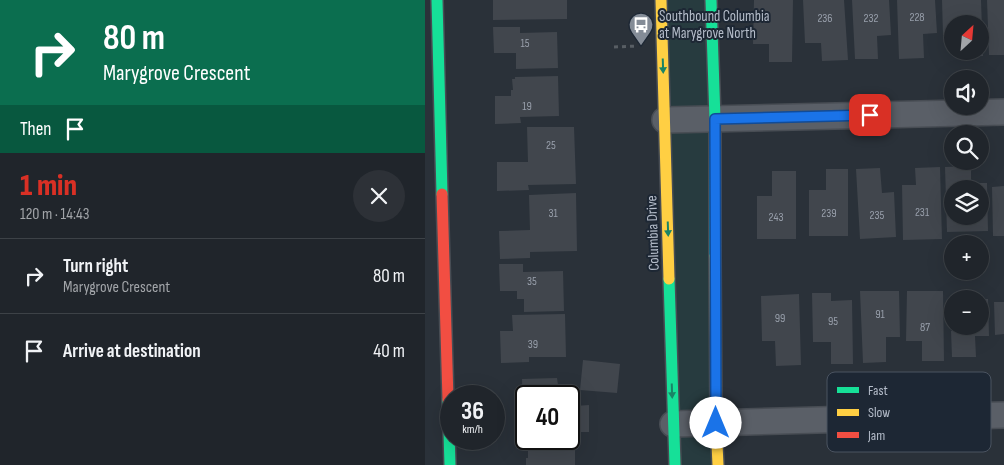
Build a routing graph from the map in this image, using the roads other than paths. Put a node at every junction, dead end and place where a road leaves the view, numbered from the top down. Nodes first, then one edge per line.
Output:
1 (437, 0) edge
2 (661, 0) edge
3 (711, 0) edge
4 (1004, 112) edge
5 (715, 119) junction
6 (665, 120) junction
7 (991, 415) edge
8 (1004, 415) edge
9 (827, 420) edge
10 (716, 423) junction
11 (673, 424) junction
12 (450, 465) edge
13 (675, 465) edge
14 (718, 465) edge

1 - 12 street
2 -> 6 street, Columbia Drive
3 - 5 street
4 - 5 street
5 - 6 street
5 - 10 street
6 -> 11 street, Columbia Drive
7 - 8 street
9 - 10 street
10 - 11 street
10 - 14 street
11 - 13 street, Columbia Drive

